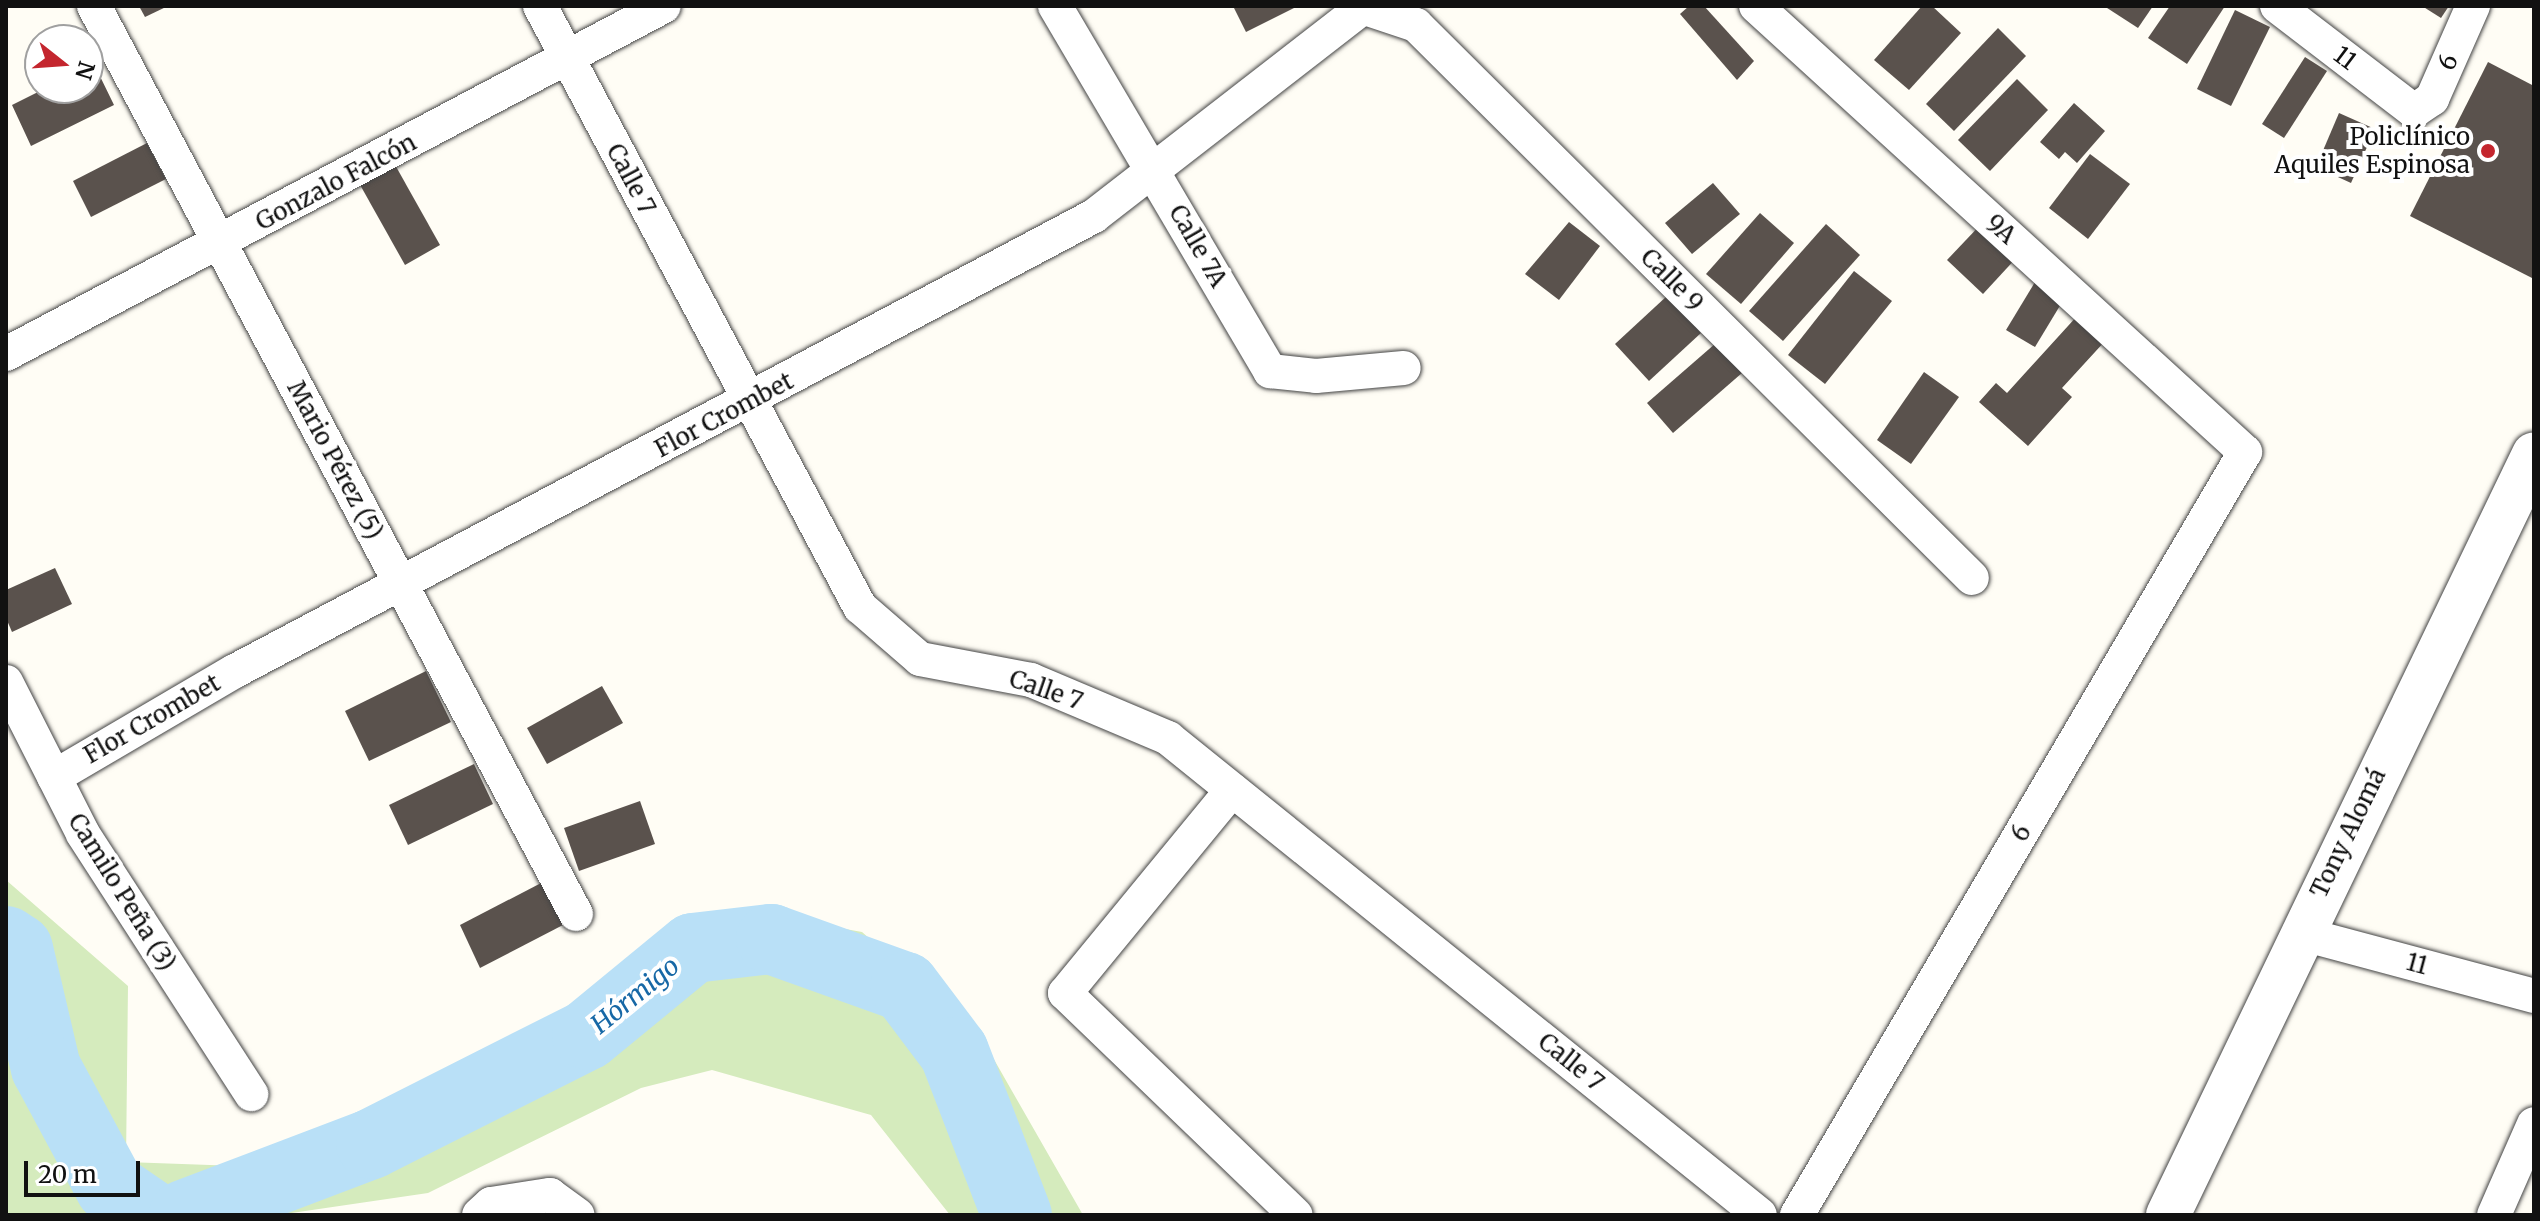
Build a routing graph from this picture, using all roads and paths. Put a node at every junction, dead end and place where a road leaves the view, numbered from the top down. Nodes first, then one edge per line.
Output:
1 (94, 6) edge
2 (540, 6) edge
3 (664, 6) edge
4 (1055, 6) edge
5 (1756, 6) edge
6 (2277, 6) edge
7 (2473, 6) edge
8 (1362, 7) edge
9 (567, 57) junction
10 (2414, 111) joint
11 (1153, 169) junction
12 (220, 245) junction
13 (6, 354) edge
14 (1404, 368) dead end
15 (750, 402) junction
16 (2245, 452) joint
17 (2534, 454) edge
18 (1972, 578) dead end
19 (399, 582) junction
20 (6, 682) edge
21 (54, 777) junction
22 (1232, 790) junction
23 (576, 914) dead end
24 (2299, 933) junction
25 (2534, 996) edge
26 (251, 1094) dead end
27 (2534, 1124) edge
28 (479, 1215) edge
29 (578, 1215) edge
30 (1296, 1215) edge
31 (1760, 1215) edge
32 (1797, 1215) edge
33 (2168, 1215) edge
34 (2494, 1215) edge

1 - 12 street, Mario Pérez (5)
2 - 9 street, Calle 7
3 - 9 street, Gonzalo Falcón
4 - 11 street, Calle 7A
5 - 16 street, 9A
6 - 10 street, 11
7 - 10 street, 6
8 - 11 street, Flor Crombet
8 - 18 street, Calle 9
9 - 12 street, Gonzalo Falcón
9 - 15 street, Calle 7
11 - 14 street, Calle 7A
11 - 15 street, Flor Crombet
12 - 13 street, Gonzalo Falcón
12 - 19 street, Mario Pérez (5)
15 - 19 street, Flor Crombet
15 - 22 street, Calle 7
16 - 32 street, 6
17 - 24 street, Tony Alomá
19 - 21 street, Flor Crombet
19 - 23 street, Mario Pérez (5)
20 - 21 street, Camilo Peña (3)
21 - 26 street, Camilo Peña (3)
22 - 30 street
22 - 31 street, Calle 7
24 - 25 street, 11
24 - 33 street, Tony Alomá
27 - 34 street
28 - 29 street

